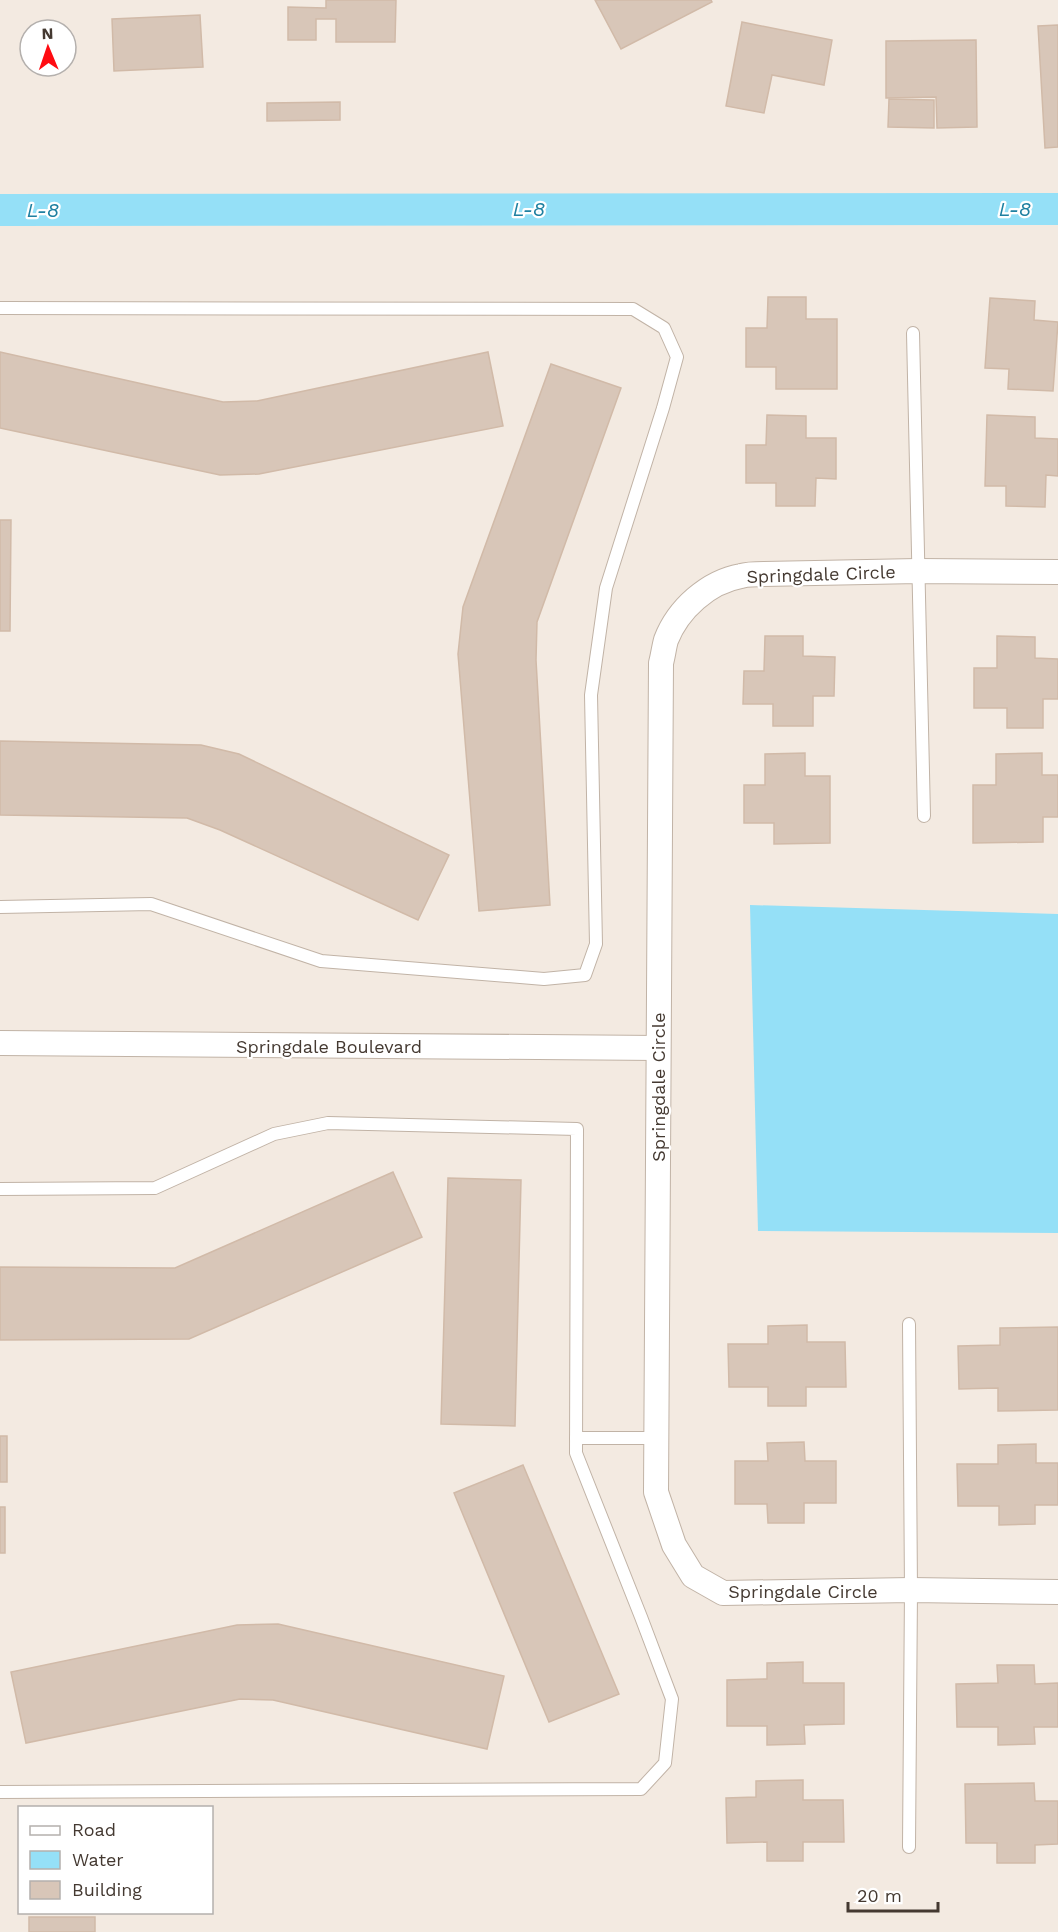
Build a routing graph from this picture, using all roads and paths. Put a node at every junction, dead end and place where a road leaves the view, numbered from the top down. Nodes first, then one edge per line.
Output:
1 (0, 308) edge
2 (914, 333) dead end
3 (918, 571) junction
4 (1058, 572) edge
5 (924, 816) dead end
6 (0, 907) edge
7 (0, 1043) edge
8 (658, 1048) junction
9 (0, 1189) edge
10 (909, 1324) dead end
11 (576, 1438) junction
12 (656, 1438) junction
13 (911, 1590) junction
14 (1058, 1592) edge
15 (0, 1792) edge
16 (909, 1847) dead end

1 - 6 lane
2 - 3 lane
3 - 4 street, Springdale Circle
3 - 5 lane
3 - 8 street, Springdale Circle
7 - 8 street, Springdale Boulevard
8 - 12 street, Springdale Circle
9 - 11 lane
10 - 13 lane
11 - 12 lane
11 - 15 lane
12 - 13 street, Springdale Circle
13 - 14 street, Springdale Circle
13 - 16 lane

